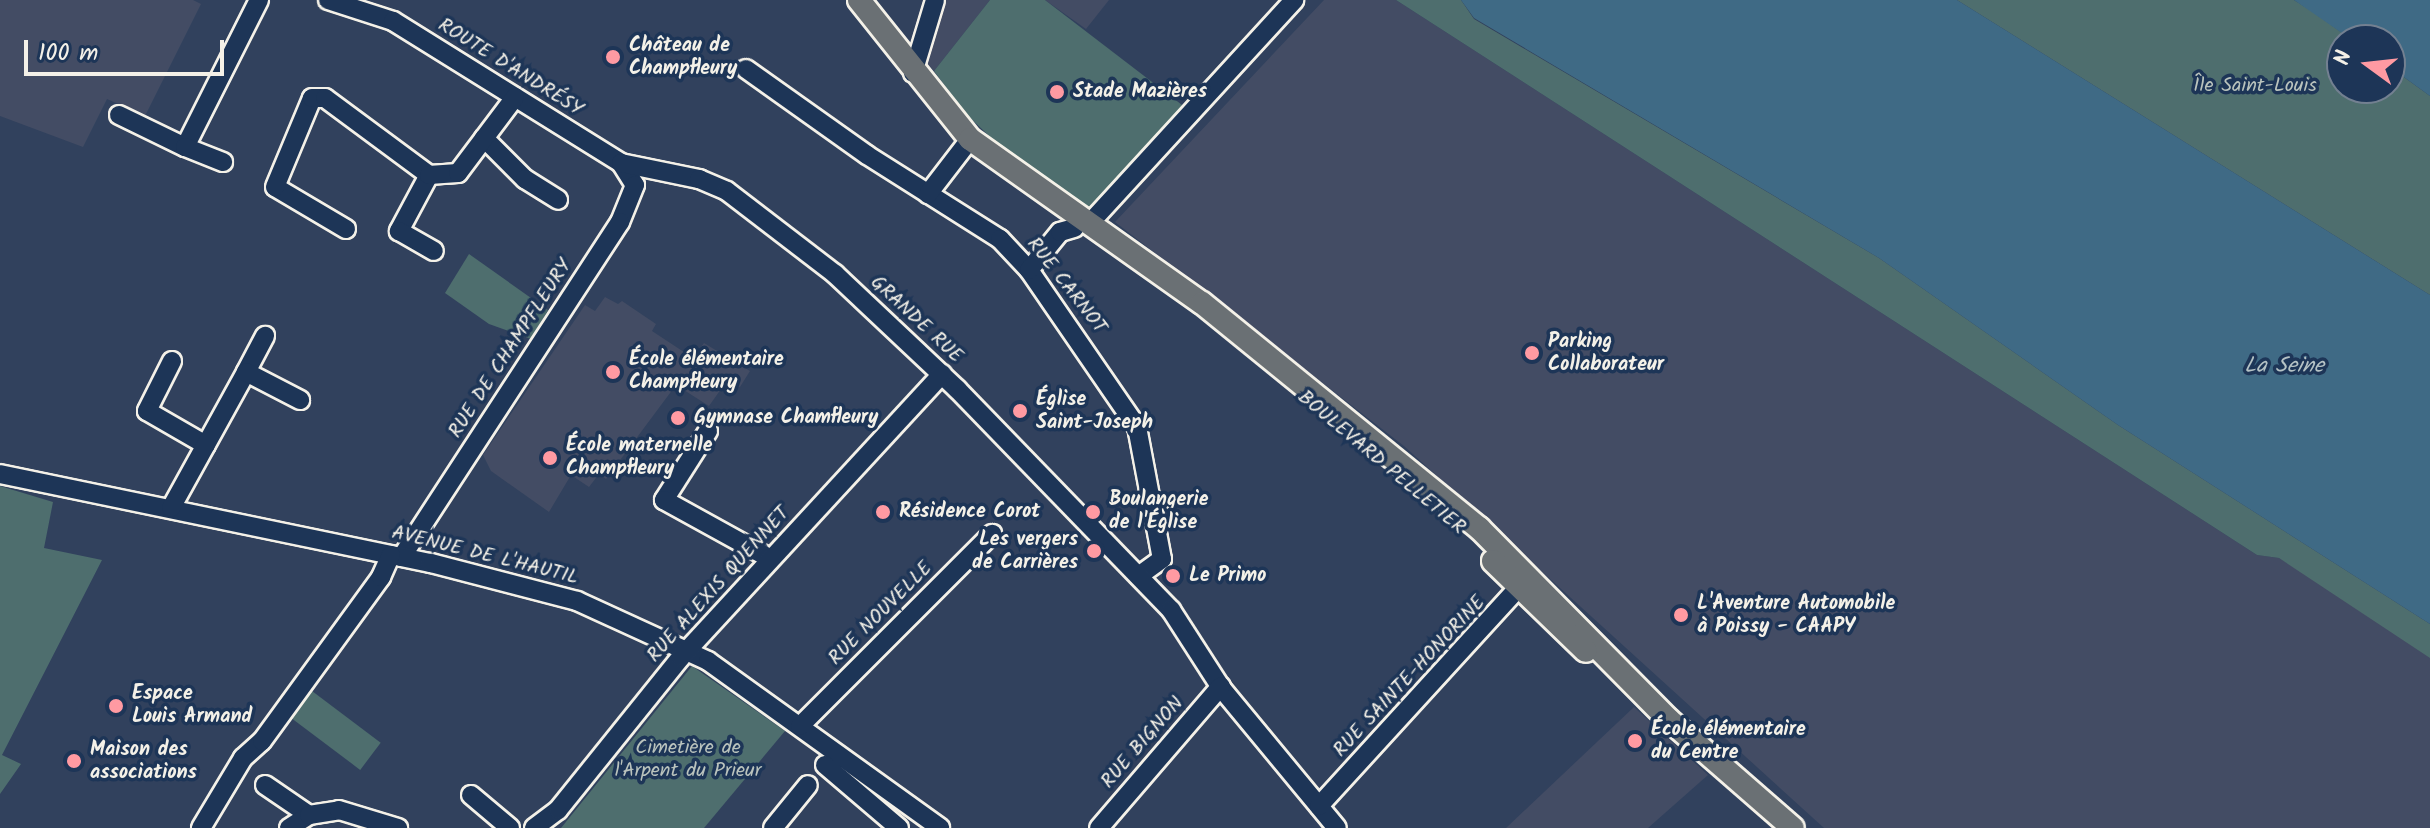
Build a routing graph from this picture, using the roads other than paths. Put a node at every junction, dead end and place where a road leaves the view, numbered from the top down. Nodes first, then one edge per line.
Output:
1 (259, 0) edge
2 (328, 0) edge
3 (849, 0) edge
4 (859, 0) edge
5 (935, 0) edge
6 (1294, 0) edge
7 (746, 69) dead end
8 (913, 73) junction
9 (515, 97) junction
10 (119, 115) dead end
11 (484, 138) junction
12 (185, 147) junction
13 (964, 147) junction
14 (223, 162) dead end
15 (621, 163) junction
16 (656, 171) junction
17 (429, 175) junction
18 (928, 194) junction
19 (633, 198) junction
20 (558, 200) dead end
21 (1081, 226) junction
22 (346, 229) dead end
23 (434, 251) dead end
24 (1029, 270) junction
25 (265, 336) dead end
26 (172, 361) dead end
27 (246, 372) junction
28 (942, 374) junction
29 (300, 400) dead end
30 (708, 431) dead end
31 (206, 445) junction
32 (4, 474) edge
33 (171, 508) junction
34 (992, 534) dead end
35 (397, 556) junction
36 (771, 559) junction
37 (1139, 576) junction
38 (1525, 582) junction
39 (690, 651) junction
40 (1221, 686) junction
41 (800, 726) junction
42 (822, 768) junction
43 (265, 785) dead end
44 (471, 795) dead end
45 (1319, 806) junction
46 (309, 815) junction
47 (935, 826) edge
48 (1787, 826) edge
49 (201, 828) edge
50 (289, 828) edge
51 (398, 828) edge
52 (510, 828) edge
53 (534, 828) edge
54 (773, 828) edge
55 (899, 828) edge
56 (1099, 828) edge
57 (1337, 828) edge

1 - 12 street
2 - 9 street, ROUTE D'ANDRÉSY
3 - 13 main road, BOULEVARD PELLETIER
4 - 8 main road, BOULEVARD PELLETIER
5 - 8 street
6 - 21 street
7 - 18 street, RUE CARNOT
8 - 21 main road, BOULEVARD PELLETIER
9 - 11 street
9 - 15 street, ROUTE D'ANDRÉSY
10 - 12 street
11 - 17 street
11 - 20 street
12 - 14 street
13 - 18 street
13 - 21 main road, BOULEVARD PELLETIER
15 - 16 street, GRANDE RUE
15 - 19 street
16 - 19 street, RUE DE CHAMPFLEURY
16 - 28 street, GRANDE RUE
17 - 22 street
17 - 23 street
18 - 24 street, RUE CARNOT
19 - 35 street, RUE DE CHAMPFLEURY
21 - 24 street
21 - 38 main road, BOULEVARD PELLETIER
24 - 37 street, RUE CARNOT
25 - 27 street
26 - 31 street
27 - 29 street
27 - 31 street
28 - 36 street, RUE ALEXIS QUENNET
28 - 37 street, GRANDE RUE
30 - 36 street
31 - 33 street
32 - 33 street, AVENUE DE L'HAUTIL
33 - 35 street, AVENUE DE L'HAUTIL
34 - 41 street, RUE NOUVELLE
35 - 39 street, AVENUE DE L'HAUTIL
35 - 49 street, RUE DE CHAMPFLEURY
36 - 39 street, RUE ALEXIS QUENNET
37 - 40 street, GRANDE RUE
38 - 45 street, RUE SAINTE-HONORINE
38 - 48 main road, BOULEVARD PELLETIER
39 - 41 street, AVENUE DE L'HAUTIL
39 - 53 street, RUE ALEXIS QUENNET
40 - 45 street, GRANDE RUE
40 - 56 street, RUE BIGNON
41 - 42 street, AVENUE DE L'HAUTIL
42 - 47 street, AVENUE DE L'HAUTIL
42 - 54 street
42 - 55 street, AVENUE DE L'HAUTIL
43 - 46 street
44 - 52 street
45 - 57 street, GRANDE RUE
46 - 50 street
46 - 51 street

